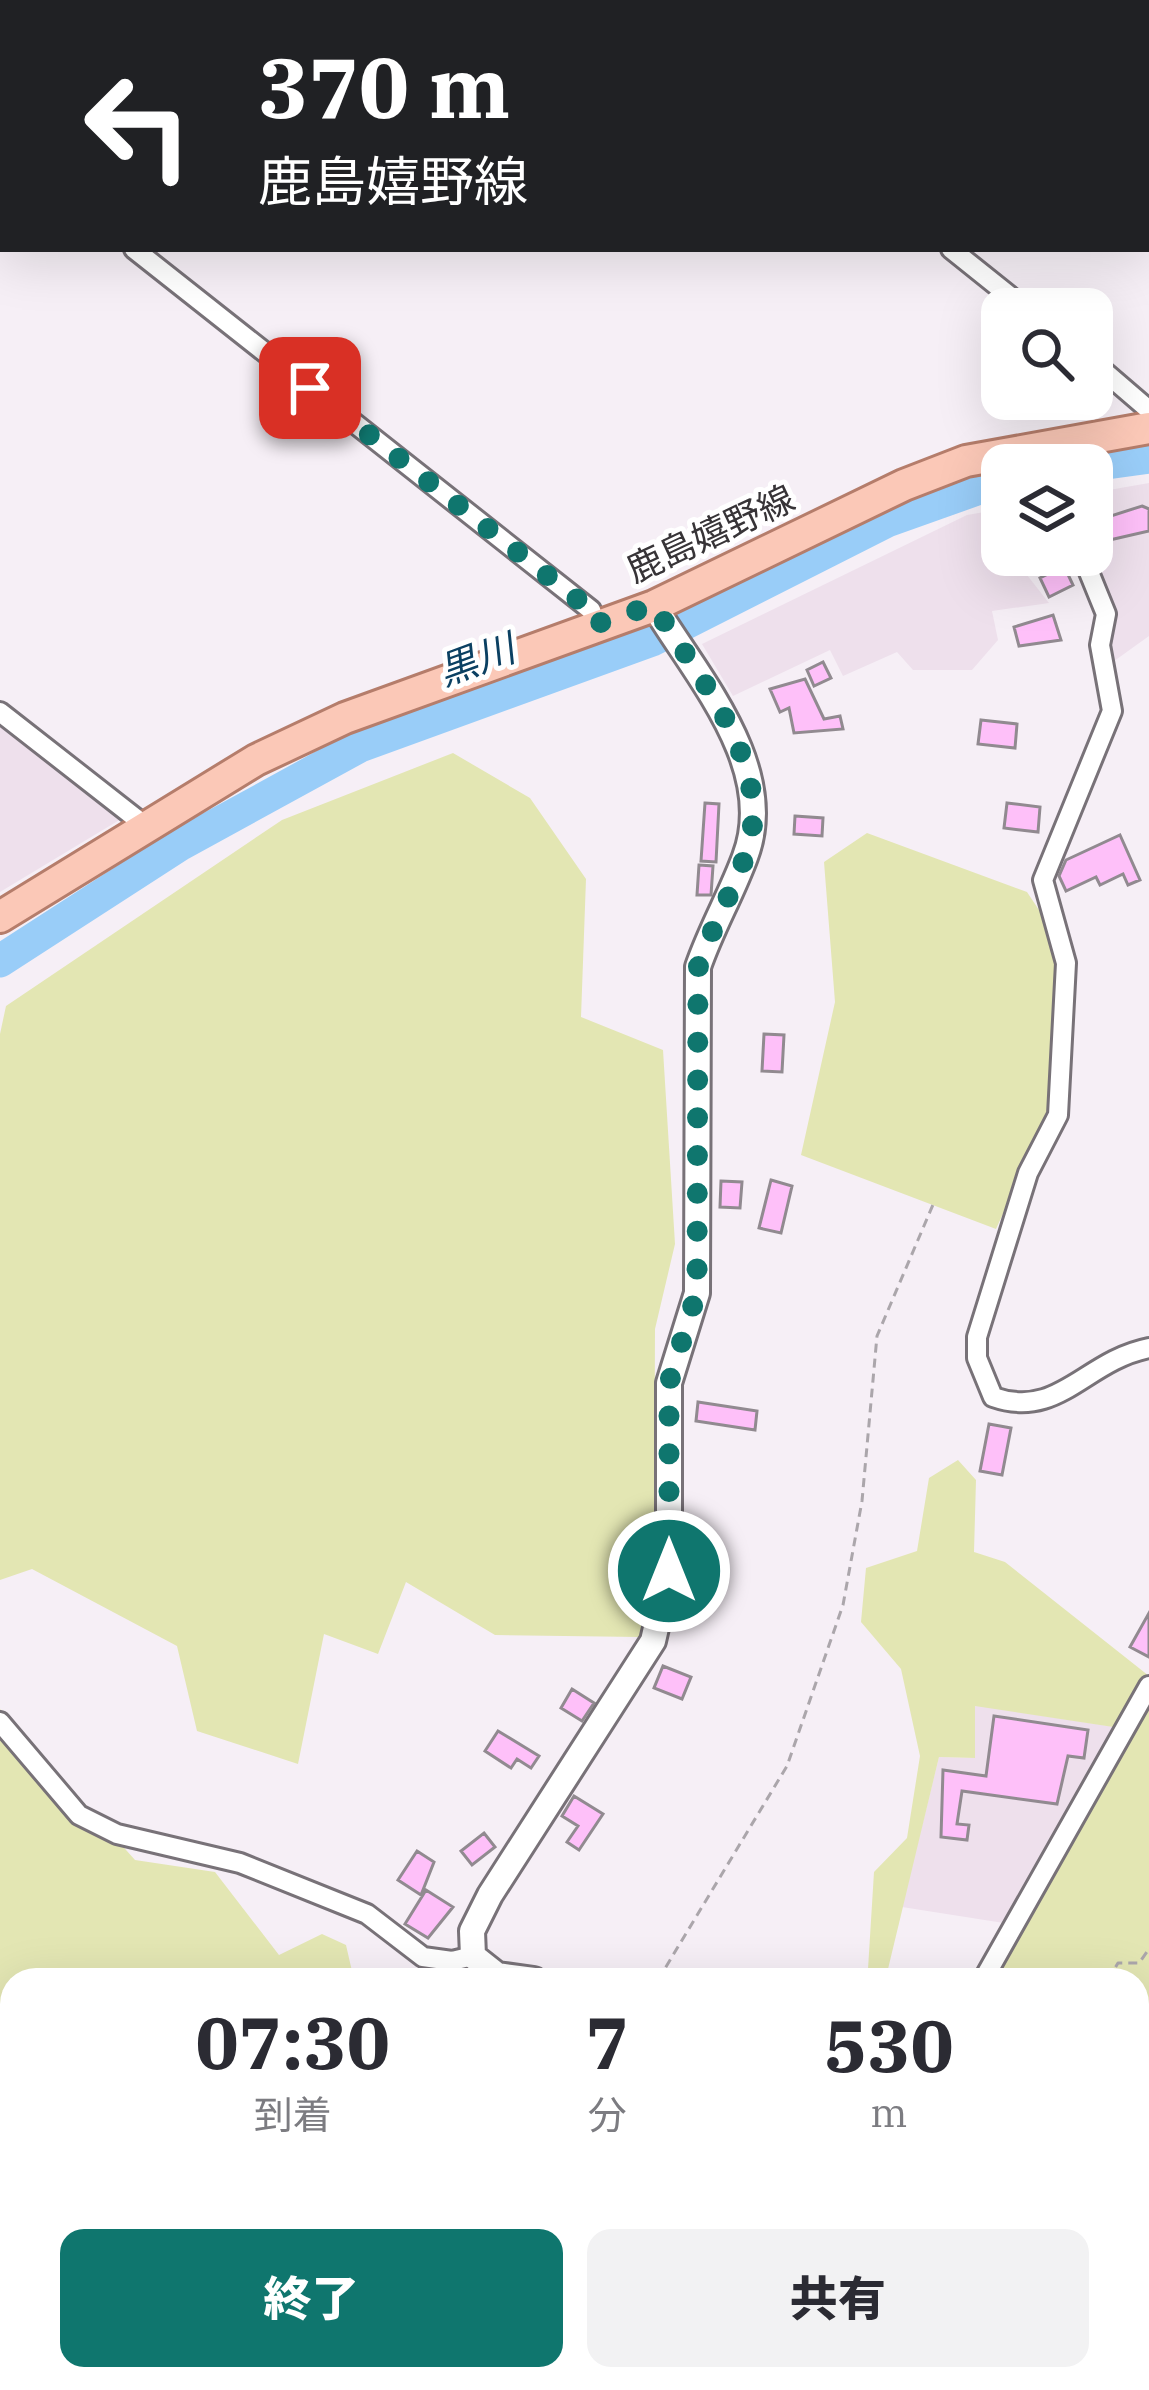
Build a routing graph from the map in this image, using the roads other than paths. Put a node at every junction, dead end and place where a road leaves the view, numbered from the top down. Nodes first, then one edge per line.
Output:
1 (248, 0) edge
2 (266, 0) edge
3 (138, 252) edge
4 (955, 252) edge
5 (1000, 288) edge
6 (1113, 380) edge
7 (1149, 410) edge
8 (1149, 428) edge
9 (1082, 444) edge
10 (981, 460) edge
11 (1091, 576) edge
12 (654, 605) junction
13 (596, 624) junction
14 (0, 712) edge
15 (147, 827) junction
16 (0, 917) edge
17 (1149, 1348) edge
18 (1149, 1686) edge
19 (0, 1722) edge
20 (473, 1956) junction
21 (486, 1968) edge
22 (990, 1968) edge

1 - 2 street
3 - 13 street
4 - 5 street
6 - 7 street
8 - 9 main road, 鹿島嬉野線
10 - 12 main road, 鹿島嬉野線
11 - 17 street
12 - 13 main road, 鹿島嬉野線
12 - 20 street
13 - 15 main road, 鹿島嬉野線
14 - 15 street
15 - 16 main road, 鹿島嬉野線
18 - 22 street
19 - 20 street
20 - 21 street

